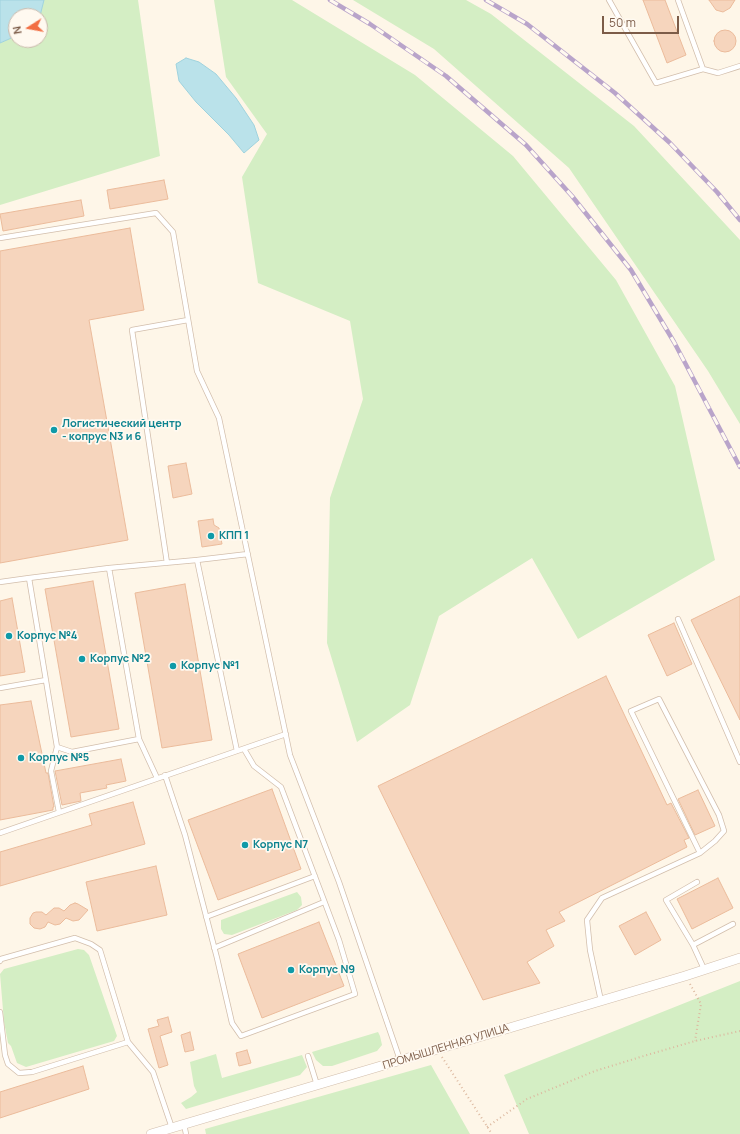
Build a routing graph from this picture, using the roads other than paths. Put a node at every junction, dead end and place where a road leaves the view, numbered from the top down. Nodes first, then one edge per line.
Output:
1 (609, 0) edge
2 (678, 0) edge
3 (740, 66) edge
4 (703, 69) junction
5 (0, 238) edge
6 (188, 320) junction
7 (248, 554) junction
8 (197, 560) junction
9 (167, 563) junction
10 (109, 568) junction
11 (29, 578) junction
12 (0, 582) edge
13 (678, 619) dead end
14 (46, 680) junction
15 (0, 688) edge
16 (286, 734) junction
17 (139, 739) junction
18 (57, 746) junction
19 (244, 749) junction
20 (237, 751) junction
21 (740, 762) edge
22 (165, 776) junction
23 (157, 778) junction
24 (59, 812) junction
25 (0, 833) edge
26 (700, 853) junction
27 (315, 876) junction
28 (697, 882) dead end
29 (324, 902) junction
30 (206, 917) junction
31 (733, 924) dead end
32 (693, 945) junction
33 (214, 948) junction
34 (740, 958) edge
35 (0, 961) edge
36 (704, 969) junction
37 (601, 1001) junction
38 (0, 1012) edge
39 (128, 1042) junction
40 (308, 1056) dead end
41 (400, 1060) junction
42 (317, 1085) junction
43 (184, 1124) junction
44 (172, 1128) junction
45 (151, 1134) edge
46 (186, 1134) edge

1 - 4 lane
2 - 4 lane
3 - 4 lane
5 - 6 lane
6 - 7 lane
6 - 9 lane
7 - 8 lane
7 - 16 lane
8 - 9 lane
8 - 20 lane
9 - 10 lane
10 - 11 lane
10 - 17 lane
11 - 12 lane
11 - 14 lane
13 - 21 lane
14 - 15 lane
14 - 18 lane
16 - 19 lane
16 - 41 lane
17 - 18 lane
17 - 23 lane
18 - 24 lane
19 - 20 lane
19 - 27 lane
20 - 22 lane
22 - 23 lane
22 - 30 lane
23 - 24 lane
24 - 25 lane
26 - 26 lane
26 - 37 lane
27 - 29 lane
27 - 30 lane
28 - 32 lane
29 - 33 lane
29 - 33 lane
30 - 33 lane
31 - 32 lane
32 - 36 lane
34 - 36 street, ПРОМЫШЛЕННАЯ УЛИЦА
35 - 39 lane
36 - 37 street, ПРОМЫШЛЕННАЯ УЛИЦА
37 - 41 street, ПРОМЫШЛЕННАЯ УЛИЦА
38 - 39 lane
39 - 44 lane
40 - 42 lane
41 - 42 street, ПРОМЫШЛЕННАЯ УЛИЦА
42 - 43 street, ПРОМЫШЛЕННАЯ УЛИЦА
43 - 44 street, ПРОМЫШЛЕННАЯ УЛИЦА
43 - 46 lane
44 - 45 street, ПРОМЫШЛЕННАЯ УЛИЦА

